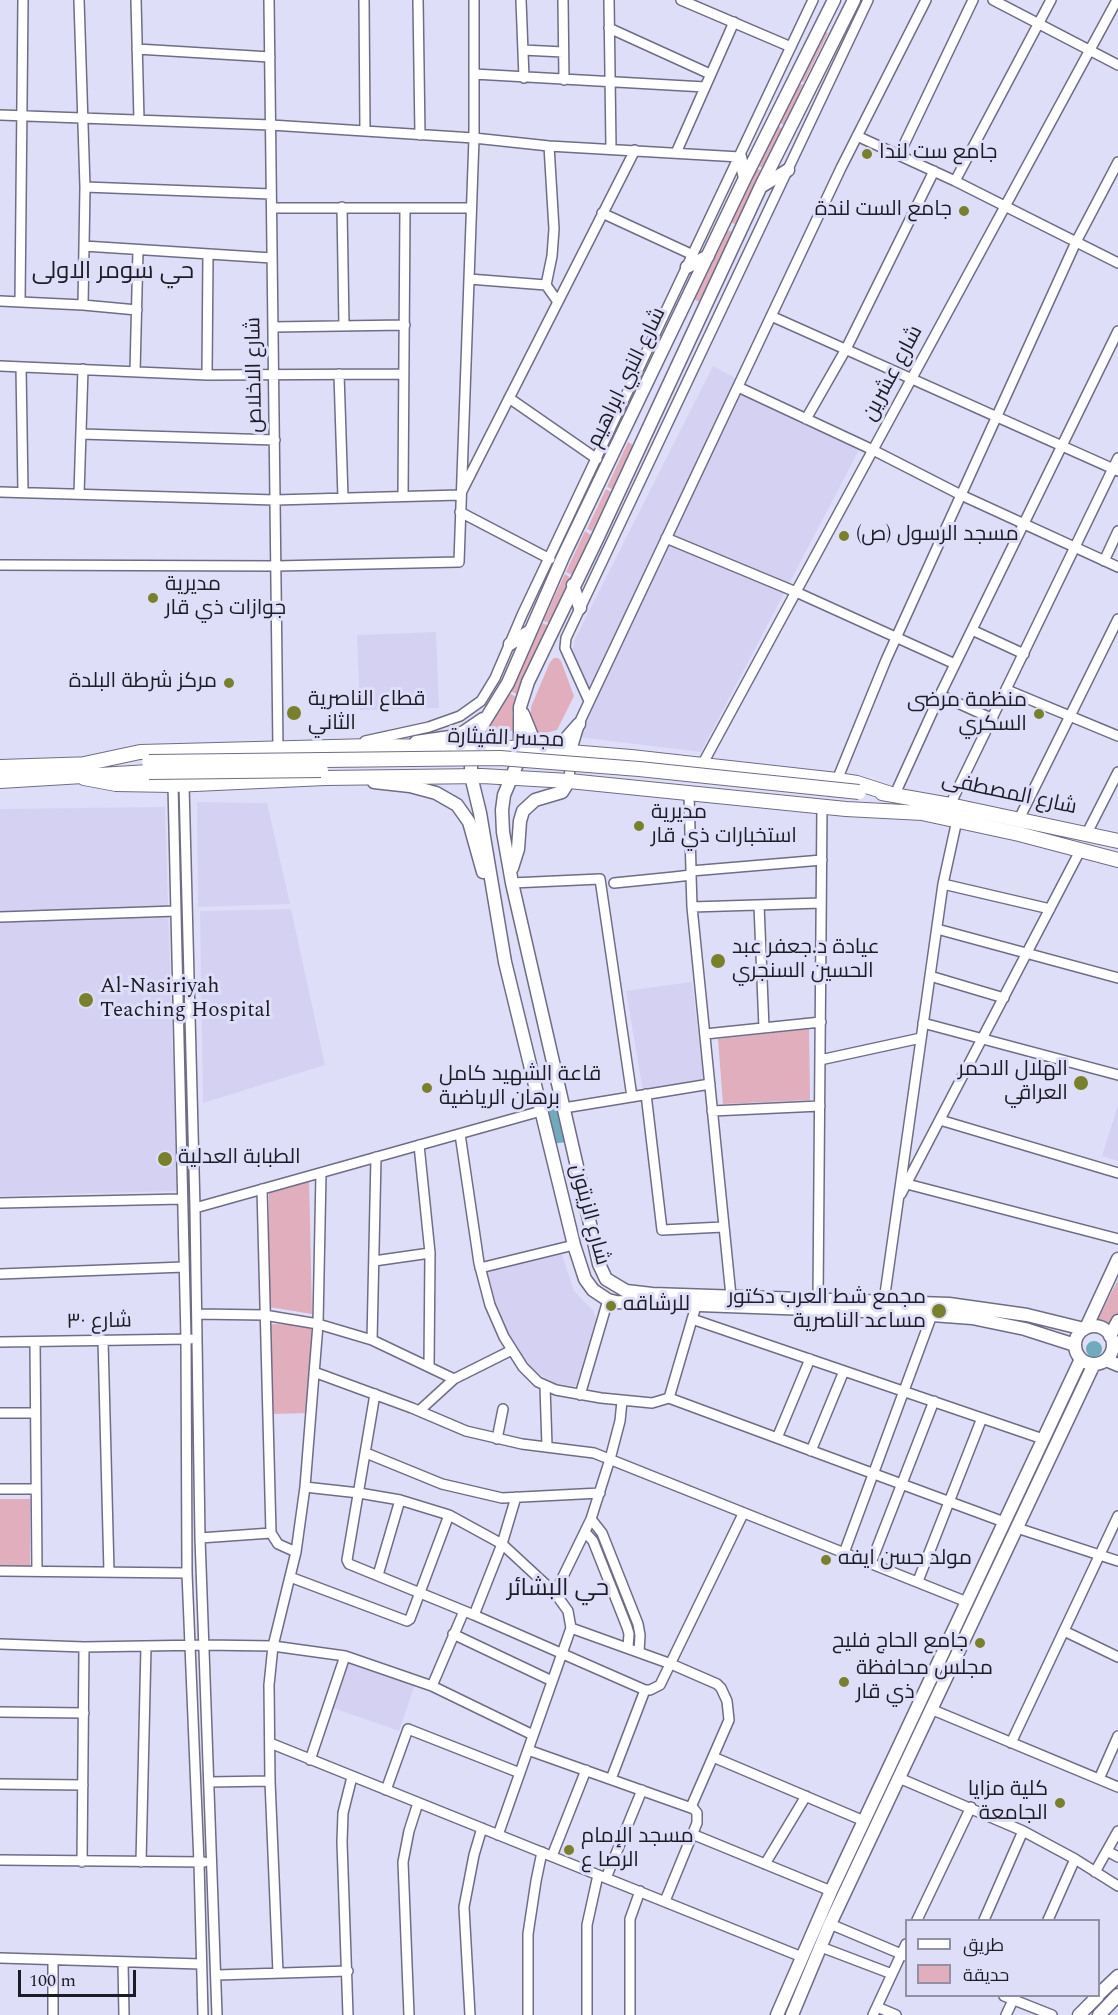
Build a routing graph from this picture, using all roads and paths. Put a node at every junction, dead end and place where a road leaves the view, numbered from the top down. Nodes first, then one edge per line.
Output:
1 (23, 0) edge
2 (80, 0) edge
3 (136, 0) edge
4 (269, 0) edge
5 (363, 0) edge
6 (418, 0) edge
7 (474, 0) edge
8 (521, 0) edge
9 (563, 0) edge
10 (609, 0) edge
11 (681, 0) edge
12 (813, 0) edge
13 (833, 0) edge
14 (855, 0) edge
15 (868, 0) edge
16 (926, 0) edge
17 (973, 0) edge
18 (993, 0) edge
19 (1051, 0) edge
20 (1117, 0) edge
21 (734, 22) junction
22 (1039, 23) junction
23 (609, 28) junction
24 (791, 47) junction
25 (137, 49) junction
26 (523, 50) junction
27 (1090, 50) junction
28 (563, 52) junction
29 (270, 57) junction
30 (1118, 64) edge
31 (474, 74) junction
32 (710, 74) junction
33 (524, 78) junction
34 (564, 80) junction
35 (610, 83) junction
36 (705, 87) junction
37 (0, 115) edge
38 (23, 116) junction
39 (83, 118) junction
40 (139, 120) junction
41 (271, 124) junction
42 (365, 131) junction
43 (420, 135) junction
44 (857, 136) junction
45 (474, 138) junction
46 (549, 146) junction
47 (612, 148) junction
48 (635, 150) junction
49 (676, 153) junction
50 (899, 155) junction
51 (740, 157) junction
52 (1118, 162) edge
53 (788, 170) junction
54 (934, 171) junction
55 (745, 178) junction
56 (955, 182) junction
57 (761, 186) junction
58 (85, 187) junction
59 (272, 194) junction
60 (1005, 206) junction
61 (342, 207) junction
62 (272, 208) junction
63 (405, 208) junction
64 (470, 208) junction
65 (602, 213) junction
66 (1076, 242) junction
67 (84, 246) junction
68 (138, 250) junction
69 (208, 254) junction
70 (693, 255) junction
71 (708, 256) junction
72 (272, 258) junction
73 (1118, 263) edge
74 (687, 267) junction
75 (469, 279) junction
76 (546, 285) junction
77 (0, 301) edge
78 (20, 302) junction
79 (558, 302) junction
80 (84, 304) junction
81 (137, 310) junction
82 (771, 316) junction
83 (405, 325) junction
84 (344, 326) junction
85 (273, 327) junction
86 (1118, 330) edge
87 (846, 349) junction
88 (0, 366) edge
89 (21, 367) junction
90 (83, 369) junction
91 (654, 371) junction
92 (135, 372) junction
93 (274, 374) junction
94 (339, 374) junction
95 (404, 374) junction
96 (207, 375) junction
97 (671, 379) junction
98 (911, 379) junction
99 (738, 387) junction
100 (509, 398) junction
101 (997, 417) junction
102 (806, 419) junction
103 (81, 434) junction
104 (274, 440) junction
105 (1061, 447) junction
106 (873, 450) junction
107 (1118, 458) edge
108 (597, 459) junction
109 (1115, 470) edge
110 (0, 492) edge
111 (23, 492) junction
112 (79, 494) junction
113 (460, 495) junction
114 (961, 495) junction
115 (403, 496) junction
116 (343, 498) junction
117 (275, 500) junction
118 (460, 512) junction
119 (1023, 524) junction
120 (1118, 531) edge
121 (666, 538) junction
122 (1075, 548) junction
123 (550, 559) junction
124 (1104, 561) junction
125 (0, 565) edge
126 (276, 566) junction
127 (1118, 567) edge
128 (573, 585) junction
129 (796, 592) junction
130 (580, 608) junction
131 (1118, 619) edge
132 (531, 630) junction
133 (972, 630) junction
134 (897, 637) junction
135 (510, 644) junction
136 (1024, 654) junction
137 (955, 664) junction
138 (1007, 690) junction
139 (940, 695) junction
140 (589, 701) junction
141 (521, 702) junction
142 (488, 714) junction
143 (1071, 716) junction
144 (993, 719) junction
145 (579, 724) junction
146 (1118, 736) edge
147 (534, 741) junction
148 (389, 746) junction
149 (473, 746) junction
150 (335, 747) junction
151 (417, 747) junction
152 (520, 748) junction
153 (278, 749) junction
154 (549, 750) junction
155 (571, 752) junction
156 (702, 765) junction
157 (0, 767) edge
158 (84, 771) junction
159 (1118, 772) edge
160 (417, 776) junction
161 (471, 776) junction
162 (512, 777) junction
163 (325, 778) junction
164 (837, 780) junction
165 (0, 781) edge
166 (569, 781) junction
167 (178, 785) junction
168 (688, 793) junction
169 (893, 794) junction
170 (859, 796) junction
171 (950, 804) junction
172 (822, 806) junction
173 (923, 813) junction
174 (1019, 819) junction
175 (957, 820) junction
176 (1087, 833) junction
177 (1118, 841) edge
178 (1081, 849) junction
179 (822, 860) junction
180 (1118, 860) edge
181 (691, 873) junction
182 (512, 878) junction
183 (614, 883) dead end
184 (943, 884) junction
185 (821, 903) junction
186 (759, 905) junction
187 (692, 907) junction
188 (1050, 909) junction
189 (176, 911) junction
190 (0, 917) edge
191 (937, 929) junction
192 (1027, 953) junction
193 (505, 962) junction
194 (930, 976) junction
195 (1118, 978) edge
196 (1004, 998) junction
197 (820, 1022) junction
198 (923, 1023) junction
199 (764, 1028) junction
200 (705, 1034) junction
201 (921, 1038) junction
202 (983, 1038) junction
203 (820, 1060) junction
204 (1118, 1075) edge
205 (710, 1084) junction
206 (646, 1094) junction
207 (632, 1096) junction
208 (820, 1106) junction
209 (564, 1108) junction
210 (712, 1110) junction
211 (541, 1111) junction
212 (940, 1120) junction
213 (460, 1134) junction
214 (572, 1141) junction
215 (418, 1145) junction
216 (550, 1146) junction
217 (376, 1157) junction
218 (321, 1173) junction
219 (1118, 1173) edge
220 (581, 1184) junction
221 (907, 1184) junction
222 (560, 1188) junction
223 (262, 1189) junction
224 (182, 1199) junction
225 (897, 1202) junction
226 (0, 1203) edge
227 (195, 1208) junction
228 (723, 1227) junction
229 (1118, 1239) edge
230 (574, 1245) junction
231 (430, 1253) junction
232 (1118, 1258) edge
233 (374, 1261) junction
234 (184, 1268) junction
235 (480, 1268) junction
236 (0, 1274) edge
237 (731, 1296) junction
238 (818, 1299) junction
239 (608, 1300) junction
240 (884, 1301) junction
241 (694, 1313) junction
242 (197, 1314) junction
243 (264, 1315) junction
244 (932, 1315) junction
245 (1118, 1321) edge
246 (318, 1324) junction
247 (1085, 1328) junction
248 (1113, 1338) edge
249 (186, 1339) junction
250 (198, 1339) junction
251 (103, 1340) junction
252 (372, 1340) junction
253 (0, 1342) edge
254 (34, 1342) junction
255 (1075, 1345) junction
256 (512, 1350) junction
257 (810, 1359) junction
258 (1081, 1359) junction
259 (1106, 1363) edge
260 (429, 1366) junction
261 (844, 1371) junction
262 (314, 1372) junction
263 (454, 1379) junction
264 (545, 1386) junction
265 (904, 1391) junction
266 (375, 1394) junction
267 (580, 1395) junction
268 (669, 1398) junction
269 (622, 1401) junction
270 (934, 1401) junction
271 (503, 1409) dead end
272 (418, 1412) junction
273 (0, 1413) edge
274 (35, 1413) junction
275 (982, 1418) junction
276 (777, 1438) junction
277 (497, 1439) junction
278 (1043, 1439) junction
279 (547, 1446) junction
280 (811, 1451) junction
281 (366, 1453) junction
282 (610, 1459) junction
283 (873, 1474) junction
284 (902, 1484) junction
285 (305, 1487) junction
286 (0, 1489) edge
287 (36, 1489) junction
288 (359, 1493) junction
289 (600, 1493) junction
290 (516, 1497) junction
291 (400, 1500) junction
292 (949, 1502) junction
293 (743, 1514) junction
294 (448, 1515) junction
295 (1118, 1516) edge
296 (591, 1519) junction
297 (1004, 1522) junction
298 (1017, 1528) junction
299 (585, 1532) junction
300 (271, 1533) junction
301 (200, 1538) junction
302 (502, 1544) junction
303 (296, 1552) junction
304 (844, 1553) junction
305 (1100, 1554) junction
306 (1118, 1561) edge
307 (871, 1563) junction
308 (0, 1571) edge
309 (37, 1571) junction
310 (109, 1572) junction
311 (980, 1572) junction
312 (187, 1573) junction
313 (378, 1575) junction
314 (290, 1577) junction
315 (993, 1579) junction
316 (918, 1581) junction
317 (419, 1592) junction
318 (555, 1593) junction
319 (968, 1602) junction
320 (464, 1611) junction
321 (474, 1615) junction
322 (572, 1628) junction
323 (1064, 1630) junction
324 (453, 1634) junction
325 (0, 1644) edge
326 (204, 1645) junction
327 (189, 1646) junction
328 (273, 1646) junction
329 (84, 1647) junction
330 (146, 1647) junction
331 (628, 1647) junction
332 (639, 1652) junction
333 (562, 1655) junction
334 (345, 1656) junction
335 (1118, 1657) edge
336 (671, 1664) junction
337 (552, 1681) junction
338 (432, 1686) junction
339 (645, 1690) junction
340 (933, 1710) junction
341 (0, 1712) edge
342 (84, 1713) junction
343 (533, 1735) junction
344 (1118, 1736) edge
345 (270, 1743) junction
346 (1011, 1743) junction
347 (528, 1750) junction
348 (713, 1757) junction
349 (310, 1760) junction
350 (586, 1770) junction
351 (520, 1773) junction
352 (352, 1777) junction
353 (899, 1778) junction
354 (611, 1779) junction
355 (1099, 1779) junction
356 (270, 1781) junction
357 (209, 1782) junction
358 (0, 1784) edge
359 (83, 1785) junction
360 (1118, 1787) edge
361 (386, 1790) junction
362 (642, 1790) junction
363 (806, 1796) junction
364 (418, 1803) junction
365 (691, 1807) junction
366 (970, 1807) junction
367 (864, 1821) junction
368 (482, 1828) junction
369 (1023, 1831) junction
370 (1118, 1833) edge
371 (692, 1834) junction
372 (498, 1835) junction
373 (1107, 1851) junction
374 (547, 1854) junction
375 (1118, 1857) edge
376 (1075, 1859) junction
377 (0, 1860) edge
378 (846, 1860) junction
379 (81, 1862) junction
380 (141, 1862) junction
381 (213, 1862) junction
382 (199, 1863) junction
383 (765, 1864) junction
384 (858, 1866) junction
385 (1095, 1872) junction
386 (602, 1876) junction
387 (1118, 1886) edge
388 (831, 1891) junction
389 (640, 1892) junction
390 (665, 1901) junction
391 (917, 1919) edge
392 (984, 1919) edge
393 (1048, 1919) edge
394 (830, 1924) junction
395 (821, 1947) junction
396 (904, 1955) edge
397 (802, 1957) junction
398 (0, 1958) edge
399 (53, 1960) junction
400 (123, 1962) junction
401 (201, 1964) junction
402 (348, 1971) junction
403 (278, 1973) junction
404 (892, 1974) junction
405 (217, 1975) junction
406 (1118, 1976) edge
407 (1100, 1993) edge
408 (1118, 1995) edge
409 (1011, 1997) edge
410 (1096, 1997) edge
411 (875, 2011) edge
412 (53, 2015) edge
413 (124, 2015) edge
414 (203, 2015) edge
415 (217, 2015) edge
416 (348, 2015) edge
417 (409, 2015) edge
418 (470, 2015) edge
419 (528, 2015) edge
420 (587, 2015) edge
421 (630, 2015) edge
422 (777, 2015) edge
423 (792, 2015) edge
424 (896, 2015) edge
425 (1006, 2015) edge
426 (1052, 2015) edge
427 (1079, 2015) edge
428 (1100, 2015) edge

1 - 38 street
2 - 39 street
3 - 25 street
4 - 29 street, شارع الاخلاص
5 - 42 street
6 - 43 street
7 - 31 street
8 - 26 street
9 - 28 street
10 - 23 street
11 - 21 street
12 - 24 street
13 - 55 main road, شارع النبي ابراهيم
14 - 57 main road, شارع النبي ابراهيم
15 - 53 street
16 - 44 street
17 - 50 street
18 - 22 street
19 - 22 street
20 - 27 street, شارع عشرين
21 - 24 street
21 - 32 street
22 - 27 street
22 - 56 street
23 - 32 street
23 - 35 street
24 - 51 street
25 - 29 street
25 - 40 street
26 - 28 street
26 - 33 street
27 - 30 street
27 - 60 street, شارع عشرين
28 - 34 street
29 - 41 street, شارع الاخلاص
31 - 33 street
31 - 45 street
32 - 36 street
33 - 34 street
34 - 35 street
35 - 36 street
35 - 47 street
36 - 49 street
37 - 38 street
38 - 39 street
38 - 78 street
39 - 40 street
39 - 58 street
40 - 41 street
41 - 42 street
41 - 59 street, شارع الاخلاص
42 - 43 street
43 - 45 street
44 - 50 street
44 - 82 street
45 - 46 street
45 - 64 street
46 - 47 street
46 - 76 street
47 - 48 street
48 - 49 street
48 - 65 street
49 - 51 street
50 - 54 street
51 - 55 main road
51 - 70 street
52 - 66 street
53 - 57 main road
53 - 130 street
54 - 56 street
54 - 87 street
55 - 71 main road, شارع النبي ابراهيم
56 - 60 street
57 - 97 main road, شارع النبي ابراهيم
58 - 59 street
58 - 67 street
59 - 62 street, شارع الاخلاص
60 - 66 street
60 - 98 street, شارع عشرين
61 - 62 street
61 - 63 street
61 - 84 street
62 - 72 street, شارع الاخلاص
63 - 64 street
63 - 83 street
64 - 75 street
65 - 70 street
65 - 79 street
66 - 73 street
66 - 101 street
67 - 68 street
67 - 80 street
68 - 69 street
68 - 81 street
69 - 72 street
69 - 96 street
70 - 74 street
71 - 74 main road
71 - 91 main road, شارع النبي ابراهيم
72 - 85 street, شارع الاخلاص
74 - 108 street
75 - 76 street
75 - 113 street
76 - 79 street
77 - 78 street
78 - 80 street
79 - 100 street
80 - 81 street
81 - 92 street
82 - 87 street
82 - 99 street
83 - 84 street
83 - 95 street
84 - 85 street
85 - 93 street, شارع الاخلاص
86 - 105 street
87 - 98 street
87 - 102 street
88 - 89 street
89 - 90 street
89 - 111 street
90 - 92 street
90 - 103 street
91 - 97 main road
91 - 132 main road, شارع النبي ابراهيم
92 - 96 street
93 - 94 street
93 - 96 street
93 - 104 street, شارع الاخلاص
94 - 95 street
94 - 116 street
95 - 115 street
97 - 128 main road, شارع النبي ابراهيم
98 - 101 street
98 - 106 street, شارع عشرين
99 - 102 street
99 - 121 street
100 - 108 street
100 - 113 street
101 - 105 street
101 - 114 street
102 - 106 street
103 - 104 street
103 - 112 street
104 - 117 street, شارع الاخلاص
105 - 109 street
105 - 119 street
106 - 114 street
106 - 129 street, شارع عشرين
107 - 109 street
108 - 123 street
109 - 122 street
110 - 111 street
111 - 112 street
112 - 117 street
113 - 115 street
113 - 118 street
114 - 119 street
114 - 134 street
115 - 116 street
116 - 117 street
117 - 126 street, شارع الاخلاص
118 - 123 street
118 - 126 street
119 - 122 street
119 - 133 street
120 - 124 street
121 - 129 street
121 - 140 street
122 - 124 street
122 - 136 street
123 - 135 street
124 - 127 street
125 - 126 street
126 - 153 street, شارع الاخلاص
128 - 130 main road
128 - 141 main road, شارع النبي ابراهيم
129 - 134 street
129 - 156 street, شارع عشرين
130 - 140 street
131 - 143 street
132 - 135 main road
132 - 142 main road, شارع النبي ابراهيم
133 - 136 street
133 - 137 street
134 - 137 street
134 - 164 street
135 - 150 street
136 - 138 street
137 - 139 street
138 - 143 street
138 - 144 street
139 - 144 street
139 - 169 street
140 - 145 street
141 - 147 main road
141 - 152 main road, شارع النبي ابراهيم
142 - 148 main road
142 - 149 main road, شارع النبي ابراهيم
143 - 146 street
143 - 174 street
144 - 171 street
145 - 147 main road
145 - 155 street
147 - 154 main road
148 - 150 highway
148 - 151 highway
149 - 151 highway
149 - 152 highway
149 - 161 main road, شارع النبي ابراهيم
150 - 153 highway
151 - 160 highway
152 - 154 highway
152 - 162 main road, شارع النبي ابراهيم
153 - 158 highway
154 - 155 highway
155 - 156 highway
155 - 166 street
156 - 164 highway
157 - 158 highway
158 - 165 highway
158 - 167 highway
158 - 170 highway, مجسر القيثارة, bridge
159 - 176 street
160 - 161 highway
160 - 163 highway
161 - 162 highway
161 - 193 main road, شارع الزيتون
162 - 166 highway
162 - 182 main road, شارع الزيتون
163 - 167 highway
163 - 193 main road
164 - 169 highway
166 - 168 highway
166 - 182 main road
167 - 189 street
167 - 227 street
168 - 172 highway
168 - 181 street
169 - 170 highway
169 - 171 highway, شارع المصطفى
170 - 173 highway
171 - 174 highway, شارع المصطفى
172 - 173 highway
172 - 179 street
173 - 175 highway, شارع المصطفى
174 - 176 highway, شارع المصطفى
175 - 178 highway, شارع المصطفى
175 - 184 street
176 - 177 highway, شارع المصطفى
178 - 180 highway, شارع المصطفى
178 - 188 street
179 - 181 street
179 - 185 street
181 - 183 street
181 - 187 street
182 - 207 street
182 - 209 main road, شارع الزيتون
184 - 188 street
184 - 191 street
185 - 186 street
185 - 197 street
186 - 187 street
186 - 199 street
187 - 200 street
188 - 192 street
189 - 190 street
189 - 224 street
191 - 192 street
191 - 194 street
192 - 195 street
192 - 196 street
193 - 211 main road, شارع الزيتون
194 - 196 street
194 - 198 street
196 - 202 street
197 - 199 street
197 - 203 street
198 - 201 street
198 - 202 street
199 - 200 street
200 - 205 street
201 - 203 street
201 - 225 street
202 - 204 street
202 - 212 street
203 - 208 street
205 - 206 street
205 - 210 street
206 - 207 street
206 - 228 street
207 - 209 street
208 - 210 street
208 - 238 street
209 - 214 main road, شارع الزيتون
210 - 228 street
211 - 213 street
211 - 216 main road, شارع الزيتون
212 - 219 street
212 - 221 street
213 - 215 street
213 - 235 street
214 - 216 main road
214 - 220 main road, شارع الزيتون
215 - 217 street
215 - 231 street
216 - 222 main road, شارع الزيتون
217 - 218 street
217 - 233 street
218 - 223 street
218 - 246 street
220 - 222 main road
220 - 237 main road, شارع الزيتون
221 - 225 street
221 - 229 street
222 - 230 main road, شارع الزيتون
223 - 227 street
223 - 243 street
224 - 226 street
224 - 234 street
225 - 240 street
227 - 242 street
228 - 237 street
230 - 235 street
230 - 239 main road, شارع الزيتون
231 - 233 street
231 - 260 street
232 - 247 main road
233 - 252 street
234 - 236 street
234 - 249 street
235 - 256 street
237 - 238 main road, شارع الزيتون
238 - 240 main road, شارع الزيتون
239 - 241 main road
239 - 267 street
240 - 247 main road, شارع الزيتون
241 - 244 main road
241 - 257 street
241 - 268 street
242 - 243 street
242 - 250 street
243 - 246 street
243 - 300 street
244 - 255 main road
244 - 265 street
245 - 248 main road
246 - 252 street
246 - 262 street
247 - 248 main road
247 - 255 main road
248 - 259 main road
249 - 250 street, شارع ٣٠
249 - 251 street, شارع ٣٠
249 - 312 street
250 - 301 street
251 - 254 street, شارع ٣٠
251 - 310 street
252 - 260 street
253 - 254 street, شارع ٣٠
254 - 274 street
255 - 258 main road
256 - 263 street
256 - 264 street
257 - 261 street
257 - 276 street
258 - 259 main road
258 - 278 main road
259 - 298 main road
260 - 263 street
261 - 265 street
261 - 280 street
262 - 266 street
262 - 285 street
263 - 272 street
264 - 267 street
264 - 279 street
265 - 270 street
265 - 283 street
266 - 272 street
266 - 281 street
267 - 269 street
268 - 269 street
268 - 276 street
269 - 282 street
270 - 275 street
270 - 284 street
271 - 277 street
272 - 277 street
273 - 274 street
274 - 287 street
275 - 278 street
275 - 292 street
276 - 280 street
277 - 279 street
278 - 297 main road
279 - 282 street
280 - 283 street
281 - 288 street
281 - 290 street
282 - 289 street
282 - 293 street
283 - 284 street
283 - 304 street
284 - 292 street
284 - 307 street
285 - 288 street
285 - 303 street
286 - 287 street
287 - 309 street
288 - 291 street
288 - 313 street
289 - 290 street
289 - 296 street
290 - 302 street
291 - 294 street
291 - 313 street
292 - 297 street
292 - 316 street
293 - 304 street
293 - 336 street
294 - 302 street
294 - 317 street
295 - 305 street
296 - 299 street
296 - 332 street
297 - 311 main road
298 - 305 street
298 - 315 main road
299 - 318 street
299 - 331 street
300 - 301 street
300 - 303 street
301 - 326 street
302 - 318 street
302 - 321 street
303 - 314 street
304 - 307 street
305 - 306 street
305 - 323 street
307 - 316 street
308 - 309 street
309 - 310 street
310 - 312 street
311 - 315 main road
311 - 319 main road
312 - 327 street
313 - 317 street
314 - 317 street
314 - 328 street
315 - 340 main road
316 - 319 street
317 - 320 street
318 - 322 street
319 - 367 main road
320 - 321 street
320 - 324 street
321 - 333 street
322 - 331 street
322 - 333 street
323 - 335 street
323 - 346 street
324 - 337 street
324 - 338 street
325 - 329 street
326 - 327 street
326 - 328 street
326 - 357 street
327 - 330 street
327 - 382 street
328 - 334 street
328 - 345 street
329 - 330 street
329 - 342 street
330 - 380 street
331 - 332 street
332 - 336 street
333 - 337 street
333 - 339 street
334 - 338 street
334 - 349 street
336 - 339 street
336 - 348 street
337 - 343 street
338 - 343 street
339 - 354 street
340 - 346 street
340 - 353 main road
341 - 342 street
342 - 359 street
343 - 347 street
344 - 355 street
345 - 349 street
345 - 356 street
346 - 355 street
347 - 350 street
347 - 351 street
348 - 363 street
348 - 365 street
349 - 352 street
350 - 354 street
350 - 374 street
351 - 361 street
351 - 372 street
352 - 361 street
352 - 402 street
353 - 366 street
353 - 384 main road
354 - 362 street
355 - 360 street
356 - 357 street
356 - 403 street
357 - 381 street
358 - 359 street
359 - 379 street
361 - 364 street
362 - 365 street
362 - 386 street
363 - 367 street
363 - 383 street
364 - 368 street
364 - 417 street
365 - 371 street
366 - 369 street
366 - 391 street
367 - 378 main road
368 - 372 street
368 - 418 street
369 - 376 street
369 - 392 street
370 - 373 street
371 - 383 street
371 - 390 street
372 - 374 street
373 - 375 street
373 - 385 street
374 - 386 street
374 - 419 street
376 - 385 street
376 - 393 street
377 - 379 street
378 - 384 main road
378 - 388 main road
379 - 380 street
380 - 382 street
381 - 382 street
381 - 405 street
382 - 401 street
383 - 388 street
384 - 394 main road
385 - 387 street
386 - 389 street
386 - 420 street
388 - 397 main road
389 - 390 street
389 - 421 street
390 - 397 street
394 - 395 main road
394 - 396 street
395 - 404 street
395 - 423 main road
396 - 404 street
397 - 422 main road
398 - 399 street
399 - 400 street
399 - 412 street
400 - 401 street
400 - 413 street
401 - 414 street
402 - 403 street
402 - 416 street
403 - 405 street
404 - 411 street
405 - 415 street
406 - 407 main road
408 - 428 main road
409 - 425 street
409 - 426 street
410 - 427 main road
411 - 424 street

